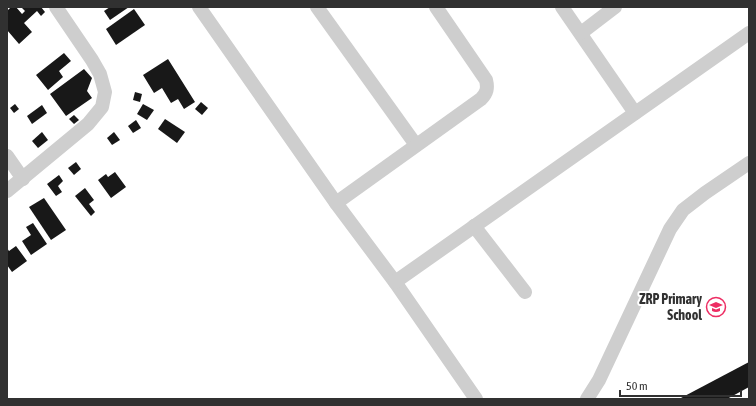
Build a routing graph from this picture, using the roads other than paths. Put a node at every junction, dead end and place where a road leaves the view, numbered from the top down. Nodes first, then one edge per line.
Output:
1 (56, 7) edge
2 (200, 7) edge
3 (317, 7) edge
4 (436, 7) edge
5 (562, 7) edge
6 (615, 7) edge
7 (580, 33) junction
8 (749, 34) edge
9 (635, 113) junction
10 (416, 145) junction
11 (7, 156) edge
12 (749, 163) edge
13 (23, 179) junction
14 (7, 191) edge
15 (336, 203) junction
16 (474, 226) junction
17 (395, 282) junction
18 (525, 292) dead end
19 (476, 399) edge
20 (587, 399) edge

1 - 13 street
2 - 15 street
3 - 10 street
4 - 10 street
5 - 7 street
6 - 7 street
7 - 9 street
8 - 9 street
9 - 16 street
10 - 15 street
11 - 13 street
12 - 20 street
13 - 14 street
15 - 17 street
16 - 17 street
16 - 18 street
17 - 19 street

